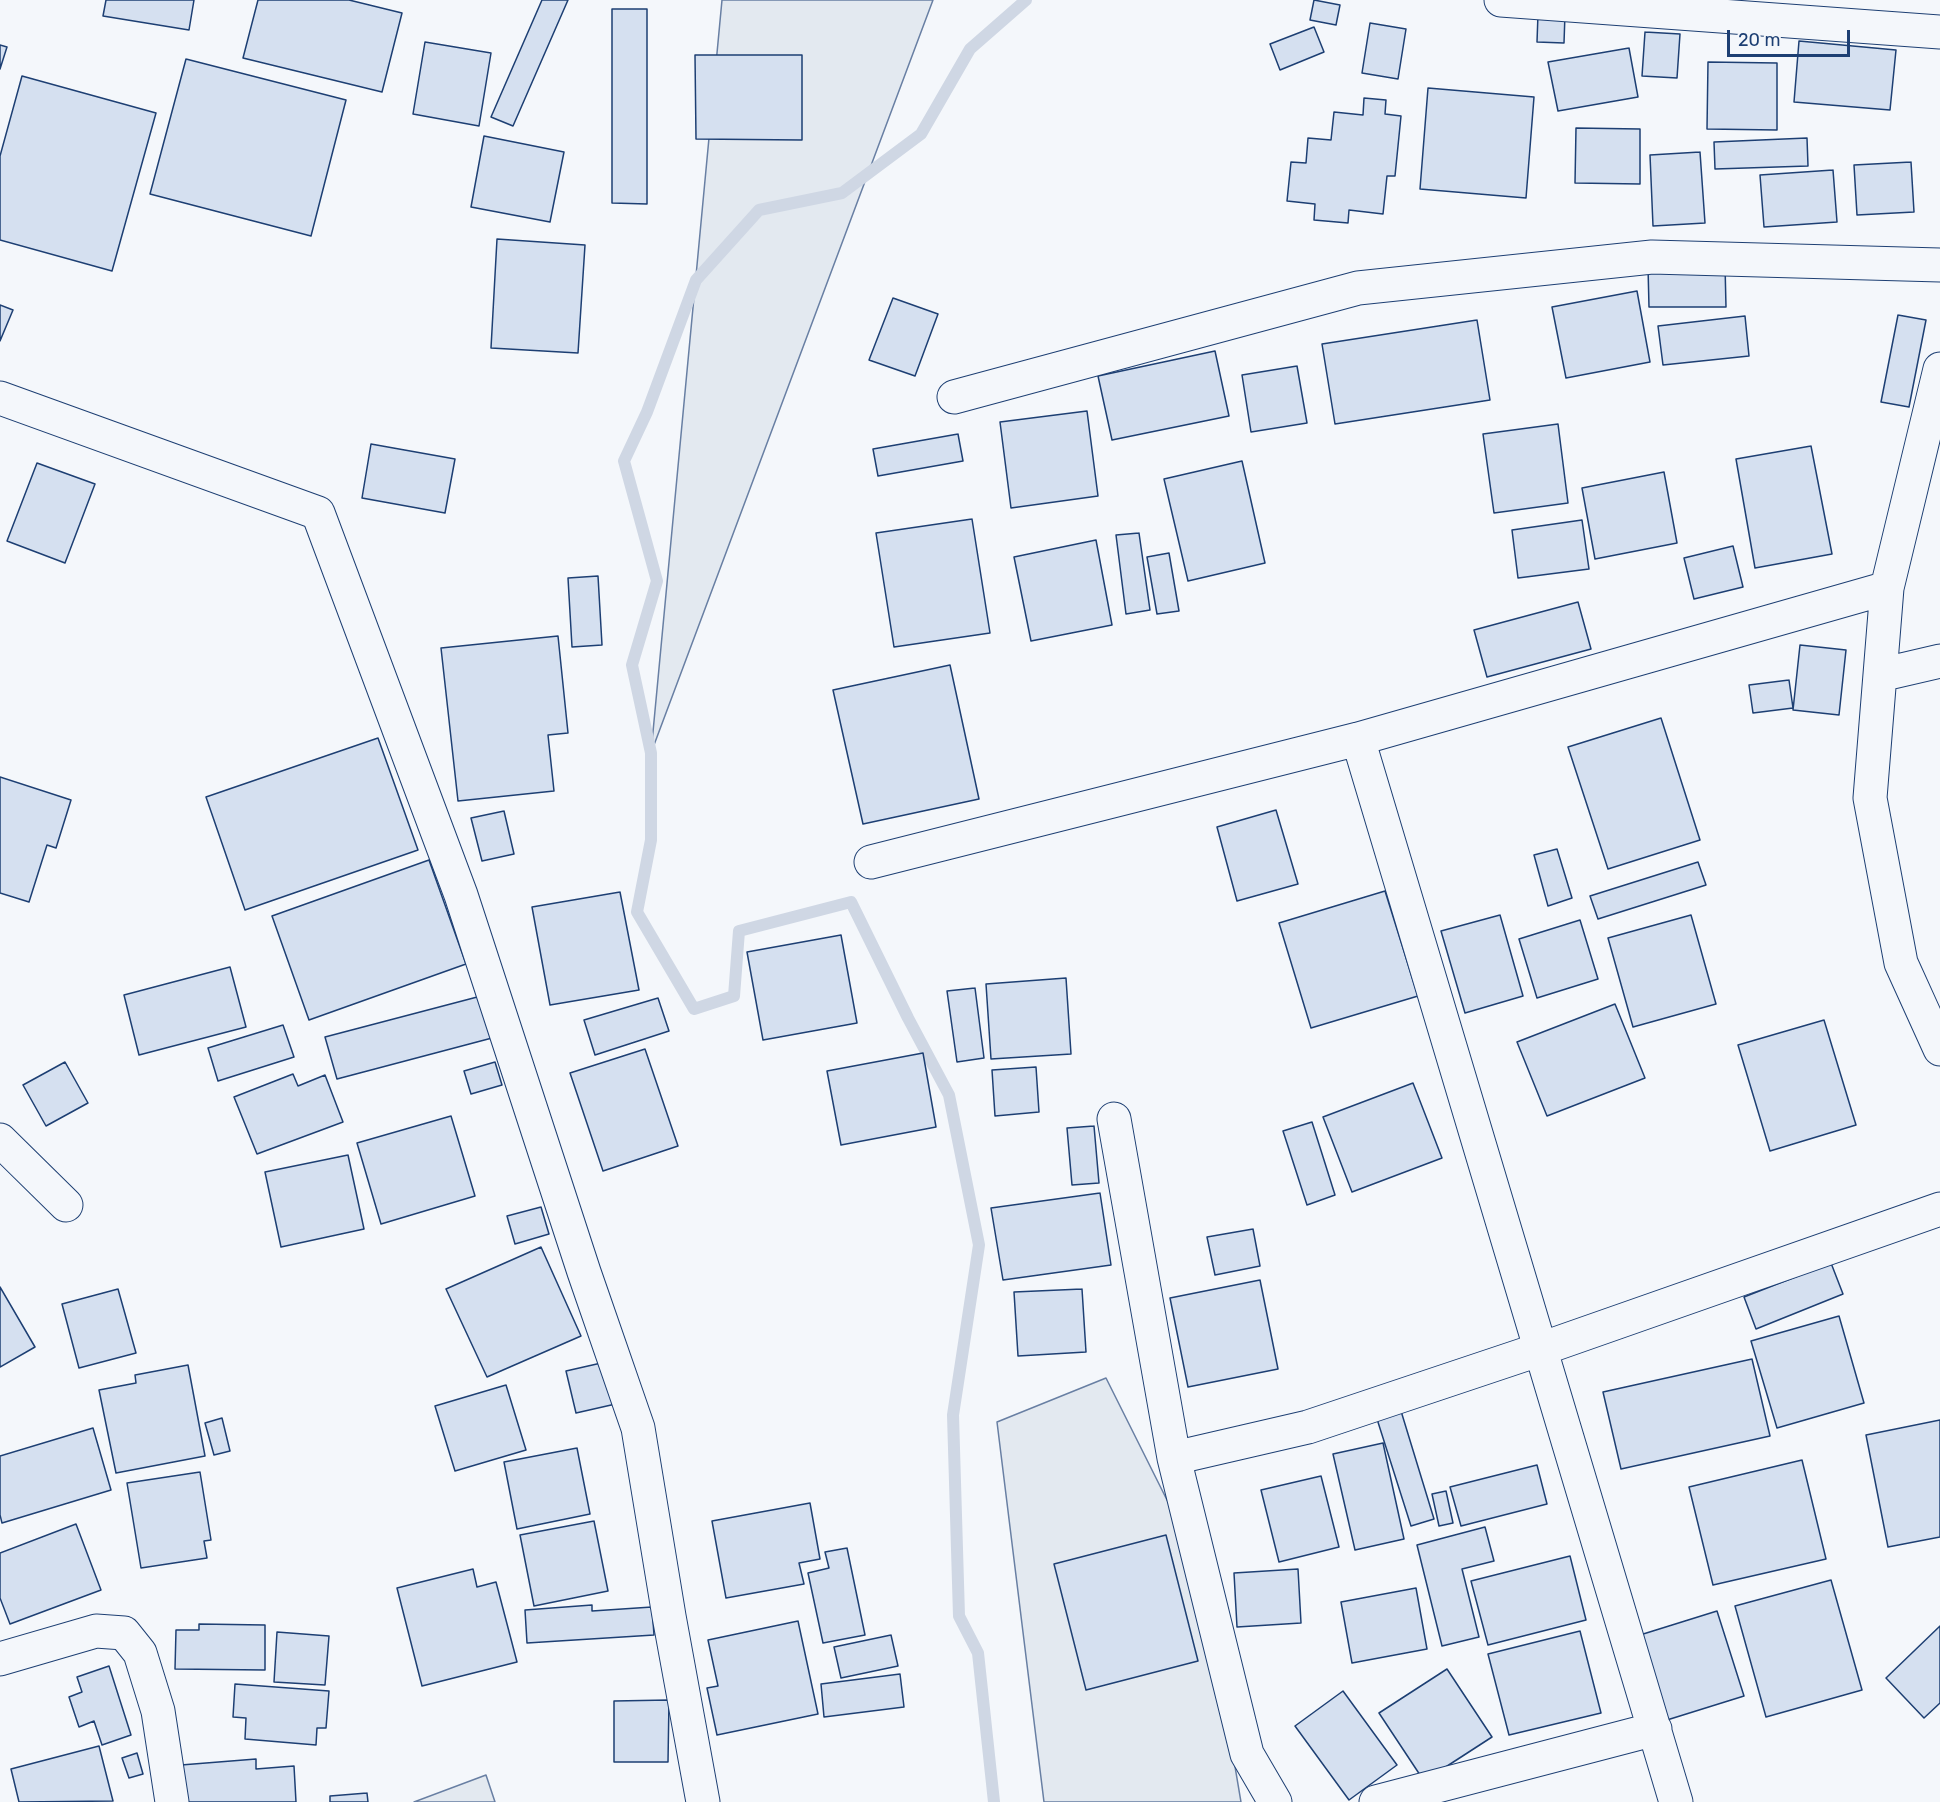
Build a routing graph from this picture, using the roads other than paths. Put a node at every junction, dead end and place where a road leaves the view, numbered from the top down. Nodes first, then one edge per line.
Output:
1 (1501, 0) edge
2 (1940, 33) edge
3 (1940, 265) edge
4 (1940, 369) edge
5 (954, 397) dead end
6 (0, 398) edge
7 (1887, 588) junction
8 (1940, 662) edge
9 (1880, 675) junction
10 (1358, 739) junction
11 (871, 862) dead end
12 (1940, 1049) edge
13 (1114, 1119) dead end
14 (0, 1140) edge
15 (66, 1205) dead end
16 (1940, 1209) edge
17 (1541, 1349) junction
18 (1174, 1458) junction
19 (0, 1659) edge
20 (1654, 1729) junction
21 (172, 1802) edge
22 (703, 1802) edge
23 (1275, 1802) edge
24 (1376, 1802) edge
25 (1676, 1802) edge

1 - 2 street
3 - 5 street
4 - 7 street
6 - 22 street
7 - 9 street
7 - 10 street
8 - 9 street
9 - 12 street
10 - 11 street
10 - 17 street
13 - 18 street
14 - 15 street
16 - 17 street
17 - 18 street
17 - 20 street
18 - 23 street
19 - 21 street
20 - 24 street
20 - 25 street

